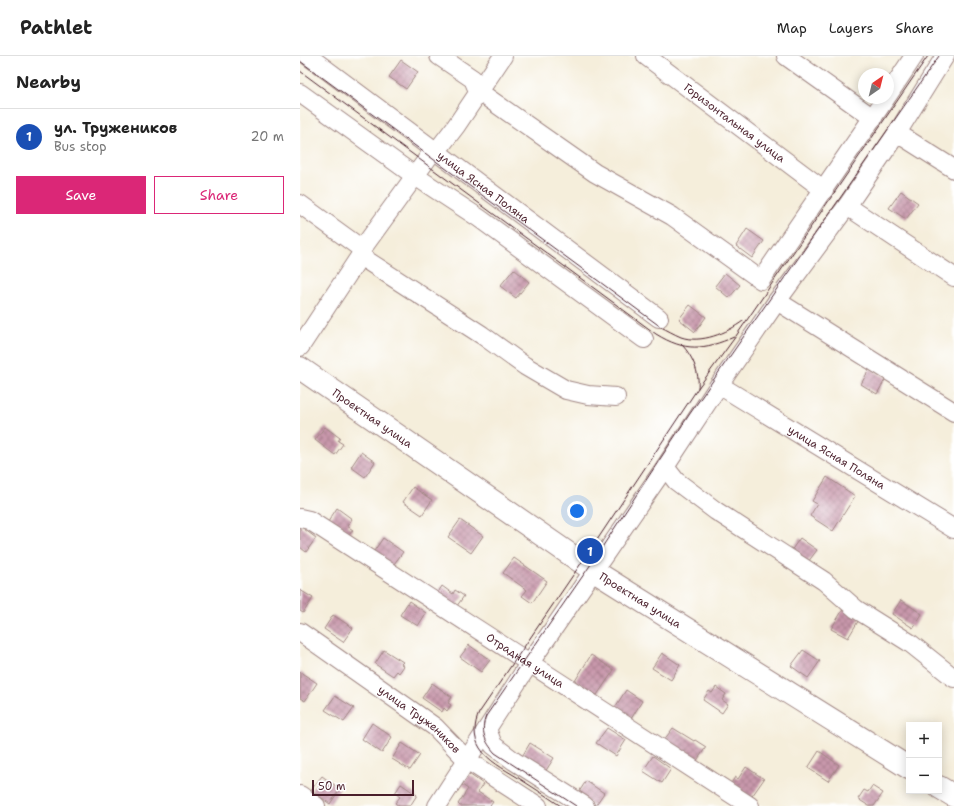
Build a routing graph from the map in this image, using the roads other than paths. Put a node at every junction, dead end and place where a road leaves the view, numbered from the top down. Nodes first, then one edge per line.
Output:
1 (308, 56) edge
2 (439, 56) edge
3 (503, 56) edge
4 (646, 56) edge
5 (786, 56) edge
6 (914, 56) edge
7 (945, 56) edge
8 (894, 86) edge
9 (478, 91) junction
10 (300, 93) edge
11 (882, 104) edge
12 (873, 118) junction
13 (897, 133) junction
14 (436, 152) junction
15 (954, 169) edge
16 (415, 176) junction
17 (824, 190) junction
18 (300, 204) edge
19 (847, 206) junction
20 (361, 252) junction
21 (954, 277) edge
22 (777, 301) junction
23 (659, 318) dead end
24 (644, 339) dead end
25 (300, 347) edge
26 (300, 368) edge
27 (719, 385) junction
28 (616, 397) dead end
29 (954, 412) edge
30 (665, 467) junction
31 (300, 518) edge
32 (954, 529) edge
33 (594, 570) junction
34 (300, 632) edge
35 (530, 664) junction
36 (954, 678) edge
37 (487, 728) junction
38 (467, 760) junction
39 (906, 766) edge
40 (942, 789) edge
41 (300, 795) edge
42 (954, 796) edge
43 (316, 806) edge
44 (436, 806) edge
45 (538, 806) edge
46 (586, 806) edge
47 (750, 806) edge

1 - 14 street, улица Ясная Поляна
2 - 9 street
3 - 9 street
4 - 17 street, Горизонтальная улица
5 - 12 street
6 - 8 street
7 - 13 street
9 - 14 street
9 - 17 street
10 - 16 street
11 - 12 street
12 - 17 street
13 - 15 street
13 - 19 street
14 - 16 street
14 - 23 street, улица Ясная Поляна
16 - 20 street
16 - 24 street
18 - 20 street
19 - 21 street
19 - 22 street
20 - 25 street
20 - 28 street
22 - 27 street
22 - 29 street
26 - 33 main road, Проектная улица
27 - 30 street
27 - 32 street, улица Ясная Поляна
30 - 33 street
30 - 36 street
31 - 35 street, Отрадная улица
33 - 35 street
33 - 39 main road, Проектная улица
34 - 38 street, улица Тружеников
35 - 37 street
35 - 47 street, Отрадная улица
37 - 38 street
37 - 46 street
38 - 44 street
38 - 45 street, улица Тружеников
40 - 42 main road
41 - 43 street

